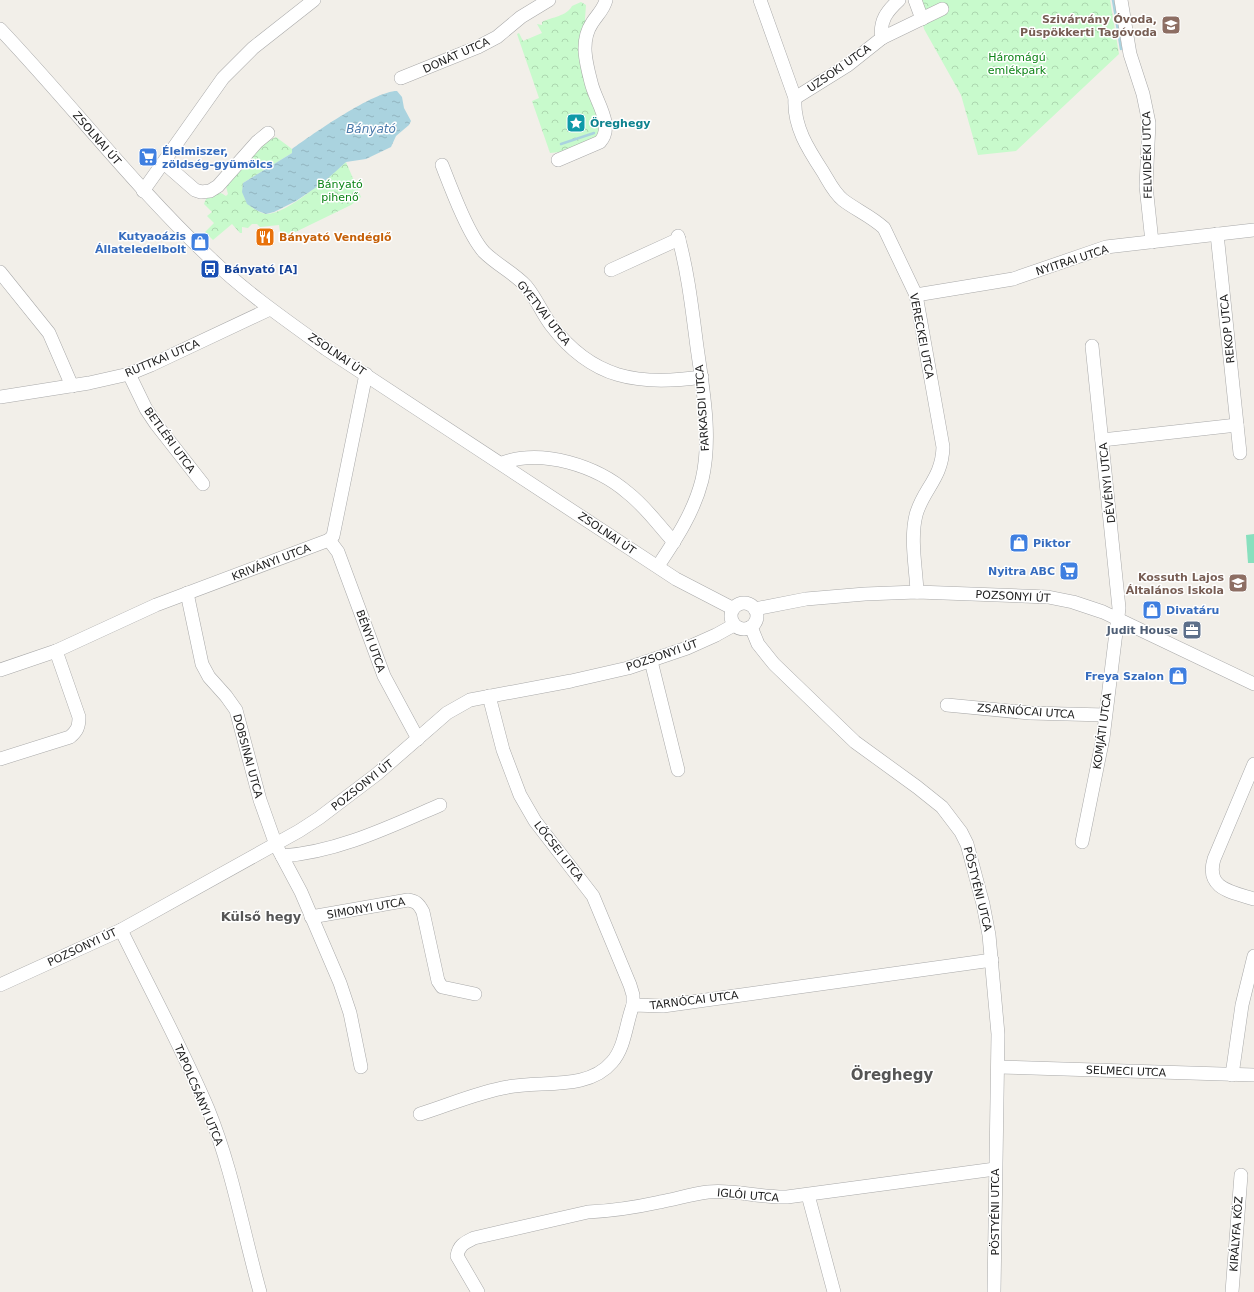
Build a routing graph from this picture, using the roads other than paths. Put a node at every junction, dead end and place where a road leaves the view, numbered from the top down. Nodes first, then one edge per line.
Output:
1 (314, 0) edge
2 (549, 0) edge
3 (606, 0) edge
4 (760, 0) edge
5 (899, 0) edge
6 (915, 0) edge
7 (1121, 0) edge
8 (942, 9) dead end
9 (922, 19) junction
10 (0, 29) edge
11 (882, 38) junction
12 (401, 78) dead end
13 (795, 98) junction
14 (268, 133) dead end
15 (558, 160) dead end
16 (164, 163) junction
17 (442, 165) dead end
18 (143, 191) junction
19 (1254, 230) edge
20 (1217, 234) junction
21 (1152, 242) junction
22 (611, 270) dead end
23 (0, 272) edge
24 (916, 295) junction
25 (270, 309) junction
26 (1092, 346) dead end
27 (129, 374) junction
28 (366, 374) junction
29 (702, 377) junction
30 (72, 386) junction
31 (0, 397) edge
32 (1237, 425) junction
33 (1102, 440) junction
34 (1240, 454) dead end
35 (502, 463) junction
36 (203, 484) dead end
37 (329, 540) junction
38 (674, 542) junction
39 (658, 566) junction
40 (917, 592) junction
41 (187, 593) junction
42 (732, 608) junction
43 (755, 608) junction
44 (1118, 619) junction
45 (734, 625) junction
46 (751, 627) junction
47 (56, 651) junction
48 (651, 661) junction
49 (0, 670) edge
50 (1254, 684) edge
51 (489, 696) junction
52 (947, 705) dead end
53 (1106, 716) junction
54 (418, 739) junction
55 (0, 759) edge
56 (1254, 764) edge
57 (678, 770) dead end
58 (440, 805) dead end
59 (1082, 842) dead end
60 (279, 850) junction
61 (1254, 899) edge
62 (311, 917) junction
63 (121, 930) junction
64 (1254, 956) edge
65 (992, 960) junction
66 (0, 985) edge
67 (475, 994) dead end
68 (633, 1005) junction
69 (361, 1067) dead end
70 (999, 1067) junction
71 (1232, 1075) junction
72 (1254, 1075) edge
73 (420, 1114) dead end
74 (995, 1169) junction
75 (1240, 1175) dead end
76 (808, 1194) junction
77 (260, 1292) edge
78 (478, 1292) edge
79 (834, 1292) edge
80 (994, 1292) edge
81 (1232, 1292) edge

1 - 16 street
2 - 12 street, DONÁT UTCA
3 - 15 street
4 - 13 street, VERECKEI UTCA
5 - 11 street, UZSOKI UTCA
6 - 9 street
7 - 21 street, FELVIDÉKI UTCA
8 - 9 street, UZSOKI UTCA
9 - 11 street, UZSOKI UTCA
10 - 18 street, ZSOLNAI ÚT
11 - 13 street, UZSOKI UTCA
13 - 24 street, VERECKEI UTCA
14 - 16 street
16 - 18 street
17 - 29 street, GYETVAI UTCA
18 - 25 street, ZSOLNAI ÚT
19 - 20 street, NYITRAI UTCA
20 - 21 street, NYITRAI UTCA
20 - 32 street, REKOP UTCA
21 - 24 street, NYITRAI UTCA
22 - 29 street, FARKASDI UTCA
23 - 30 street
24 - 40 street, VERECKEI UTCA
25 - 27 street, RUTTKAI UTCA
25 - 28 street, ZSOLNAI ÚT
26 - 33 street, DÉVÉNYI UTCA
27 - 30 street, RUTTKAI UTCA
27 - 36 street, BETLÉRI UTCA
28 - 35 street, ZSOLNAI ÚT
28 - 37 street
29 - 38 street, FARKASDI UTCA
30 - 31 street, RUTTKAI UTCA
32 - 33 street
32 - 34 street, REKOP UTCA
33 - 44 street, DÉVÉNYI UTCA
35 - 38 street
35 - 39 street, ZSOLNAI ÚT
37 - 41 street, KRIVÁNYI UTCA
37 - 54 street, BÉNYI UTCA
38 - 39 street, FARKASDI UTCA
39 - 42 street, ZSOLNAI ÚT
40 - 43 street, POZSONYI ÚT
40 - 44 street, POZSONYI ÚT
41 - 47 street, KRIVÁNYI UTCA
41 - 60 street, DOBSINAI UTCA
42 - 43 street
42 - 45 street
43 - 46 street
44 - 50 street, POZSONYI ÚT
44 - 53 street, KOMJÁTI UTCA
45 - 46 street
45 - 48 street, POZSONYI ÚT
46 - 65 street, PÖSTYÉNI UTCA
47 - 49 street, KRIVÁNYI UTCA
47 - 55 street
48 - 51 street, POZSONYI ÚT
48 - 57 street
51 - 54 street, POZSONYI ÚT
51 - 68 street, LŐCSEI UTCA
52 - 53 street, ZSARNÓCAI UTCA
53 - 59 street, KOMJÁTI UTCA
54 - 60 street, POZSONYI ÚT
56 - 61 street
58 - 60 street
60 - 62 street, DOBSINAI UTCA
60 - 63 street, POZSONYI ÚT
62 - 67 street, SIMONYI UTCA
62 - 69 street, DOBSINAI UTCA
63 - 66 street, POZSONYI ÚT
63 - 77 street, TAPOLCSÁNYI UTCA
64 - 71 street
65 - 68 street, TARNÓCAI UTCA
65 - 70 street, PÖSTYÉNI UTCA
68 - 73 street
70 - 71 street, SELMECI UTCA
70 - 74 street, PÖSTYÉNI UTCA
71 - 72 street, SELMECI UTCA
74 - 76 street, IGLÓI UTCA
74 - 80 street, PÖSTYÉNI UTCA
75 - 81 street, KIRÁLYFA KÖZ
76 - 78 street, IGLÓI UTCA
76 - 79 street

